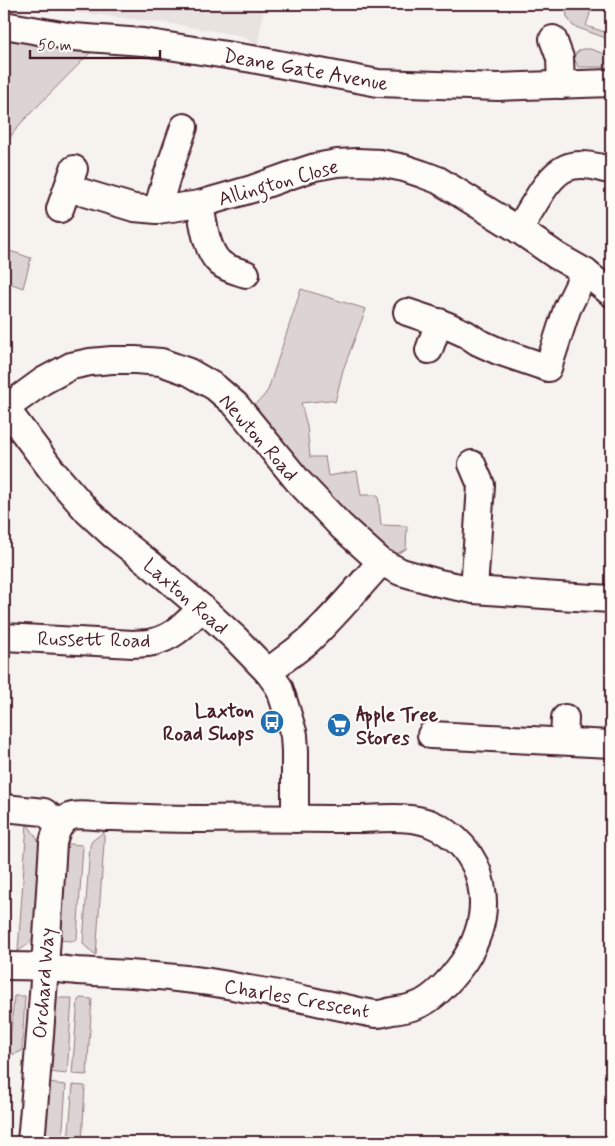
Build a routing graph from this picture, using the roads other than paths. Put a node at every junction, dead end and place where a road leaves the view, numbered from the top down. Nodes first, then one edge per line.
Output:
1 (4, 25) edge
2 (554, 39) dead end
3 (611, 83) edge
4 (561, 84) junction
5 (184, 127) dead end
6 (604, 169) dead end
7 (67, 189) dead end
8 (200, 204) junction
9 (157, 210) junction
10 (519, 230) junction
11 (584, 272) junction
12 (246, 274) dead end
13 (611, 293) edge
14 (407, 312) dead end
15 (439, 322) junction
16 (429, 350) dead end
17 (5, 407) edge
18 (472, 464) dead end
19 (380, 562) junction
20 (474, 590) junction
21 (611, 598) edge
22 (202, 608) junction
23 (4, 637) edge
24 (268, 672) junction
25 (431, 735) dead end
26 (611, 744) edge
27 (4, 808) edge
28 (295, 819) junction
29 (59, 826) junction
30 (4, 966) edge
31 (45, 968) junction
32 (31, 1142) edge

1 - 4 street, Deane Gate Avenue
2 - 4 street
3 - 4 street, Deane Gate Avenue
5 - 9 street
6 - 10 street
7 - 9 street, Allington Close
8 - 9 street, Allington Close
8 - 10 street, Allington Close
8 - 12 street, Allington Close
10 - 11 street, Allington Close
11 - 13 street, Allington Close
11 - 15 street
14 - 15 street
15 - 16 street
17 - 19 street, Newton Road
17 - 22 street, Laxton Road
18 - 20 street
19 - 20 street, Newton Road
19 - 24 street
20 - 21 street, Newton Road
22 - 23 street, Russett Road
22 - 24 street, Laxton Road
24 - 28 street, Laxton Road
25 - 26 street
27 - 29 street
28 - 29 street, Charles Crescent
28 - 31 street, Charles Crescent
29 - 31 street, Orchard Way
30 - 31 street, Charles Crescent
31 - 32 street, Orchard Way

